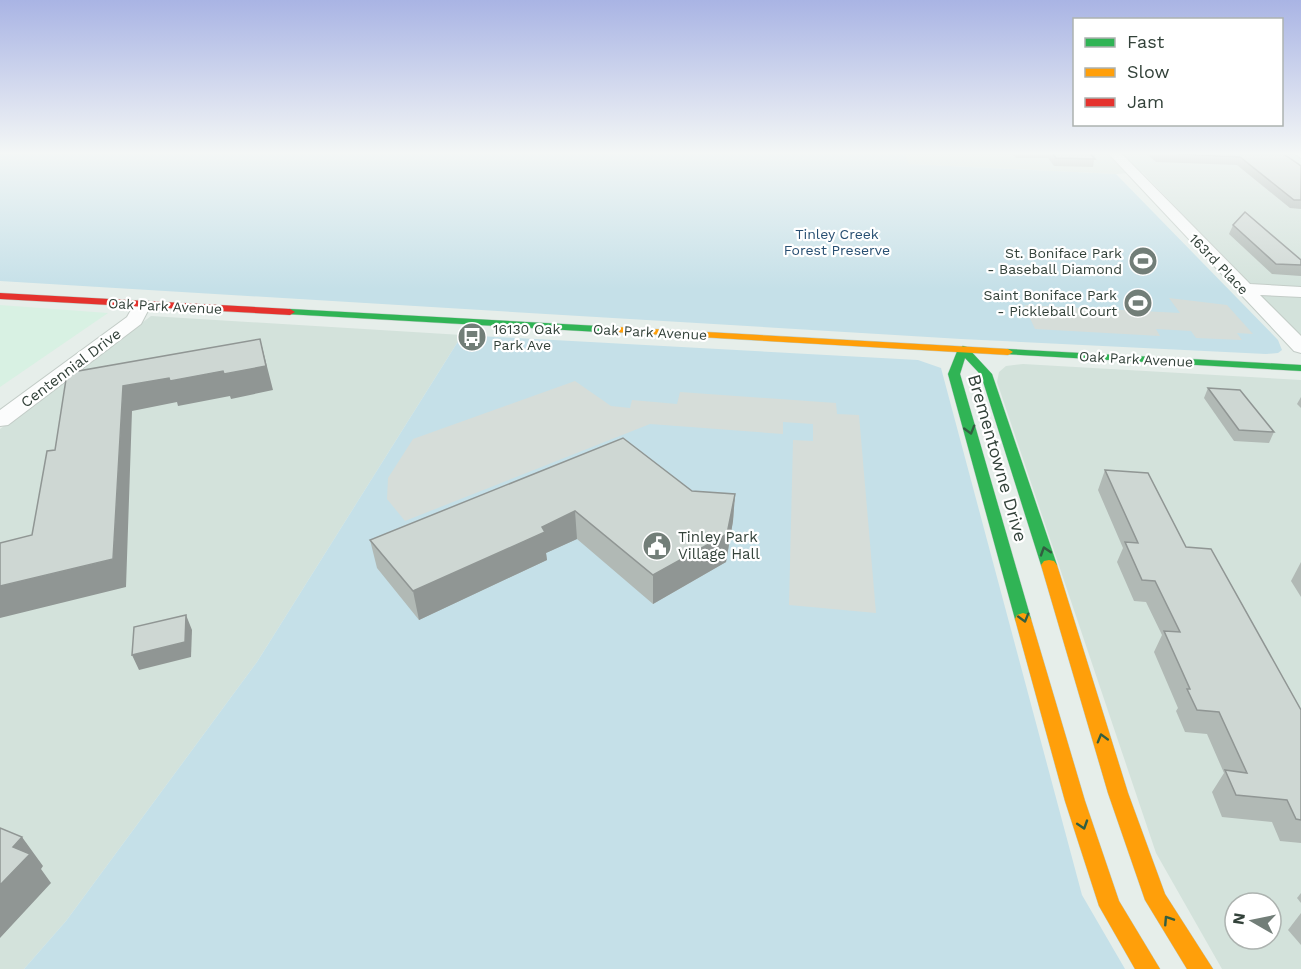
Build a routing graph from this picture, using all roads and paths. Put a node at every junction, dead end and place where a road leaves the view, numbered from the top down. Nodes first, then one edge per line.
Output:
1 (1157, 198) edge
2 (1243, 289) junction
3 (1301, 292) edge
4 (0, 296) edge
5 (142, 305) junction
6 (1301, 347) edge
7 (963, 349) junction
8 (1301, 368) edge
9 (0, 400) edge
10 (0, 420) edge
11 (1071, 790) junction
12 (1118, 793) junction
13 (1148, 969) edge
14 (1201, 969) edge

1 - 2 street, 163rd Place
2 - 3 street
2 - 6 street, 163rd Place
4 - 5 street, Oak Park Avenue
5 - 7 street, Oak Park Avenue
5 - 9 street, Centennial Drive
5 - 10 street, Centennial Drive
7 - 8 street, Oak Park Avenue
7 -> 11 street, Brementowne Drive
12 -> 7 street, Brementowne Drive
11 - 12 street
11 -> 13 street, Brementowne Drive
14 -> 12 street, Brementowne Drive

